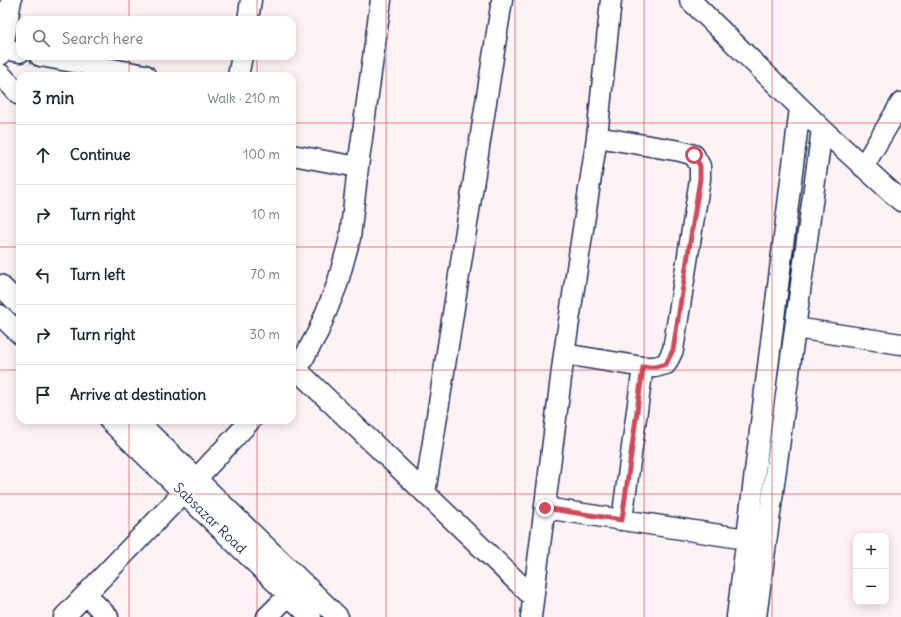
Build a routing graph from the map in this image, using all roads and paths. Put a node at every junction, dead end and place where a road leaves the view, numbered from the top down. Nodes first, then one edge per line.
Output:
1 (11, 0) edge
2 (251, 0) edge
3 (381, 0) edge
4 (502, 0) edge
5 (611, 0) edge
6 (690, 0) edge
7 (249, 16) edge
8 (8, 52) edge
9 (62, 60) edge
10 (241, 60) edge
11 (128, 72) edge
12 (239, 72) edge
13 (0, 74) edge
14 (16, 91) edge
15 (901, 103) edge
16 (800, 108) junction
17 (822, 129) junction
18 (597, 137) junction
19 (296, 156) edge
20 (358, 167) junction
21 (863, 167) junction
22 (901, 201) edge
23 (0, 285) edge
24 (16, 301) edge
25 (0, 315) edge
26 (796, 328) junction
27 (16, 330) edge
28 (901, 344) edge
29 (564, 354) junction
30 (296, 367) edge
31 (643, 367) junction
32 (296, 372) edge
33 (114, 424) edge
34 (139, 424) edge
35 (247, 424) edge
36 (190, 486) junction
37 (425, 493) junction
38 (545, 508) junction
39 (622, 520) junction
40 (747, 539) junction
41 (767, 542) junction
42 (295, 588) junction
43 (86, 595) junction
44 (533, 597) junction
45 (64, 617) edge
46 (108, 617) edge
47 (267, 617) edge
48 (311, 617) edge
49 (338, 617) edge
50 (531, 617) edge
51 (737, 617) edge
52 (756, 617) edge

1 - 8 street
2 - 7 street
3 - 20 street
4 - 37 street
5 - 18 street
6 - 16 street
9 - 11 street
10 - 12 street
13 - 14 street
15 - 21 street
16 - 17 street
16 - 40 street
17 - 21 street
17 - 26 street
18 - 29 street
18 - 31 street
19 - 20 street
20 - 30 street
21 - 22 street
23 - 24 street
25 - 27 street
26 - 28 street
26 - 41 street
29 - 31 street
29 - 38 street
31 - 39 street
32 - 37 street
33 - 36 street, Sabsazar Road
34 - 36 street
35 - 36 street
36 - 42 street
36 - 43 street
37 - 44 street
38 - 39 street
38 - 44 street
39 - 40 street
40 - 41 street
40 - 51 street
41 - 52 street
42 - 47 street
42 - 48 street
42 - 49 street
43 - 45 street
43 - 46 street
44 - 50 street

